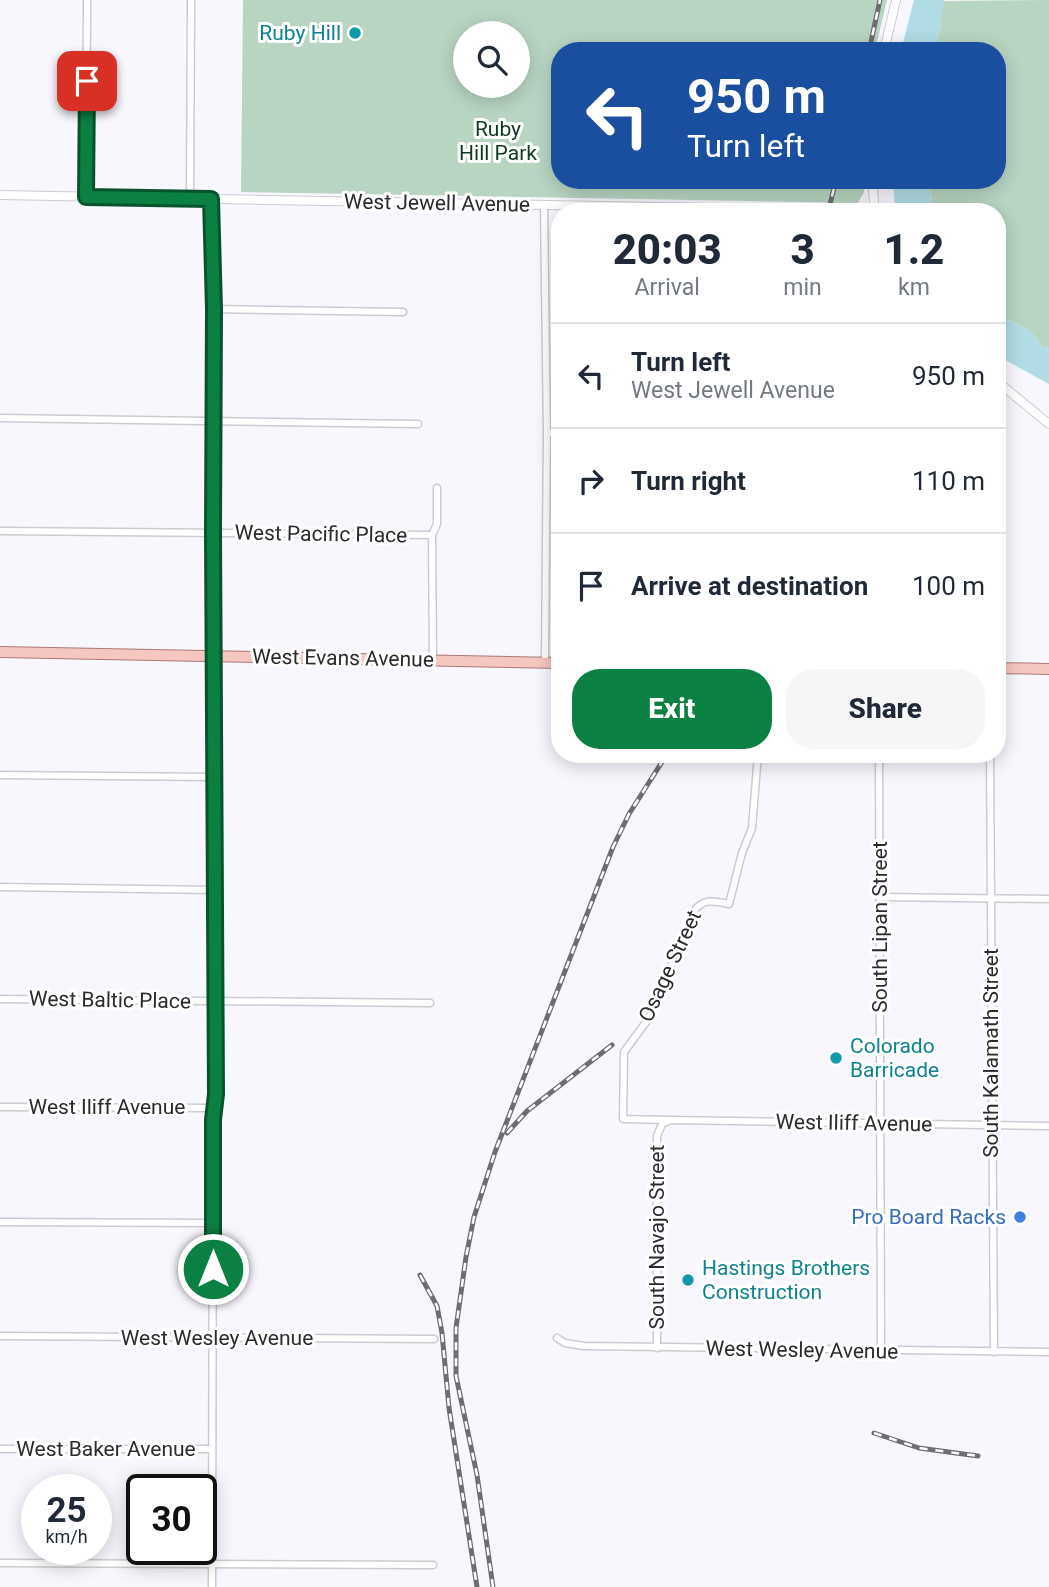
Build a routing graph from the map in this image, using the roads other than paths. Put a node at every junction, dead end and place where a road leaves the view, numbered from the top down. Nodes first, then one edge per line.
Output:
1 (87, 0) edge
2 (191, 0) edge
3 (896, 0) edge
4 (886, 42) edge
5 (0, 195) edge
6 (86, 197) junction
7 (190, 198) junction
8 (211, 199) junction
9 (544, 205) junction
10 (551, 205) edge
11 (214, 309) junction
12 (403, 312) dead end
13 (1006, 389) edge
14 (0, 418) edge
15 (214, 421) junction
16 (418, 424) dead end
17 (1049, 424) edge
18 (547, 433) junction
19 (551, 433) edge
20 (438, 488) dead end
21 (0, 531) edge
22 (213, 533) junction
23 (432, 536) junction
24 (0, 652) edge
25 (214, 655) junction
26 (433, 660) junction
27 (545, 662) junction
28 (551, 662) edge
29 (1006, 668) edge
30 (1049, 669) edge
31 (757, 763) edge
32 (879, 763) edge
33 (990, 763) edge
34 (0, 775) edge
35 (214, 777) junction
36 (0, 887) edge
37 (214, 890) junction
38 (880, 897) junction
39 (990, 898) junction
40 (1049, 899) edge
41 (0, 999) edge
42 (215, 1002) junction
43 (430, 1003) dead end
44 (0, 1107) edge
45 (214, 1108) junction
46 (670, 1120) junction
47 (880, 1124) junction
48 (992, 1125) junction
49 (1049, 1126) edge
50 (0, 1222) edge
51 (213, 1223) junction
52 (0, 1336) edge
53 (213, 1338) junction
54 (557, 1338) dead end
55 (434, 1339) dead end
56 (657, 1348) junction
57 (881, 1351) junction
58 (994, 1352) junction
59 (1049, 1352) edge
60 (0, 1449) edge
61 (212, 1449) junction
62 (212, 1474) edge
63 (0, 1563) edge
64 (126, 1563) edge
65 (217, 1563) edge
66 (212, 1565) edge
67 (433, 1565) dead end
68 (212, 1587) edge

1 - 6 street
2 - 7 street
3 - 4 street
5 - 6 street, West Jewell Avenue
6 - 7 street, West Jewell Avenue
7 - 8 street, West Jewell Avenue
8 - 9 street, West Jewell Avenue
8 - 11 street
9 - 10 street, West Jewell Avenue
9 - 18 street
11 - 12 street
11 - 15 street
13 - 17 street
14 - 15 street
15 - 16 street
15 - 22 street
18 - 19 street
18 - 27 street
20 - 23 street
21 - 22 street, West Pacific Place
22 - 23 street, West Pacific Place
22 - 25 street
23 - 26 street
24 - 25 main road, West Evans Avenue
25 - 26 main road, West Evans Avenue
25 - 35 street
26 - 27 main road, West Evans Avenue
27 - 28 main road, West Evans Avenue
29 - 30 main road
31 - 46 street, Osage Street
32 - 38 street, South Lipan Street
33 - 39 street, South Kalamath Street
34 - 35 street
35 - 37 street
36 - 37 street
37 - 42 street
38 - 39 street
38 - 47 street, South Lipan Street
39 - 40 street
39 - 48 street, South Kalamath Street
41 - 42 street, West Baltic Place
42 - 43 street, West Baltic Place
42 - 45 street
44 - 45 street, West Iliff Avenue
45 - 51 street
46 - 47 street, West Iliff Avenue
46 - 56 street, South Navajo Street
47 - 48 street, West Iliff Avenue
47 - 57 street, South Lipan Street
48 - 49 street, West Iliff Avenue
48 - 58 street, South Kalamath Street
50 - 51 street
51 - 53 street
52 - 53 street, West Wesley Avenue
53 - 55 street, West Wesley Avenue
53 - 61 street
54 - 56 street, West Wesley Avenue
56 - 57 street, West Wesley Avenue
57 - 58 street, West Wesley Avenue
58 - 59 street, West Wesley Avenue
60 - 61 street, West Baker Avenue
61 - 62 street
63 - 64 street
65 - 67 street
66 - 68 street

